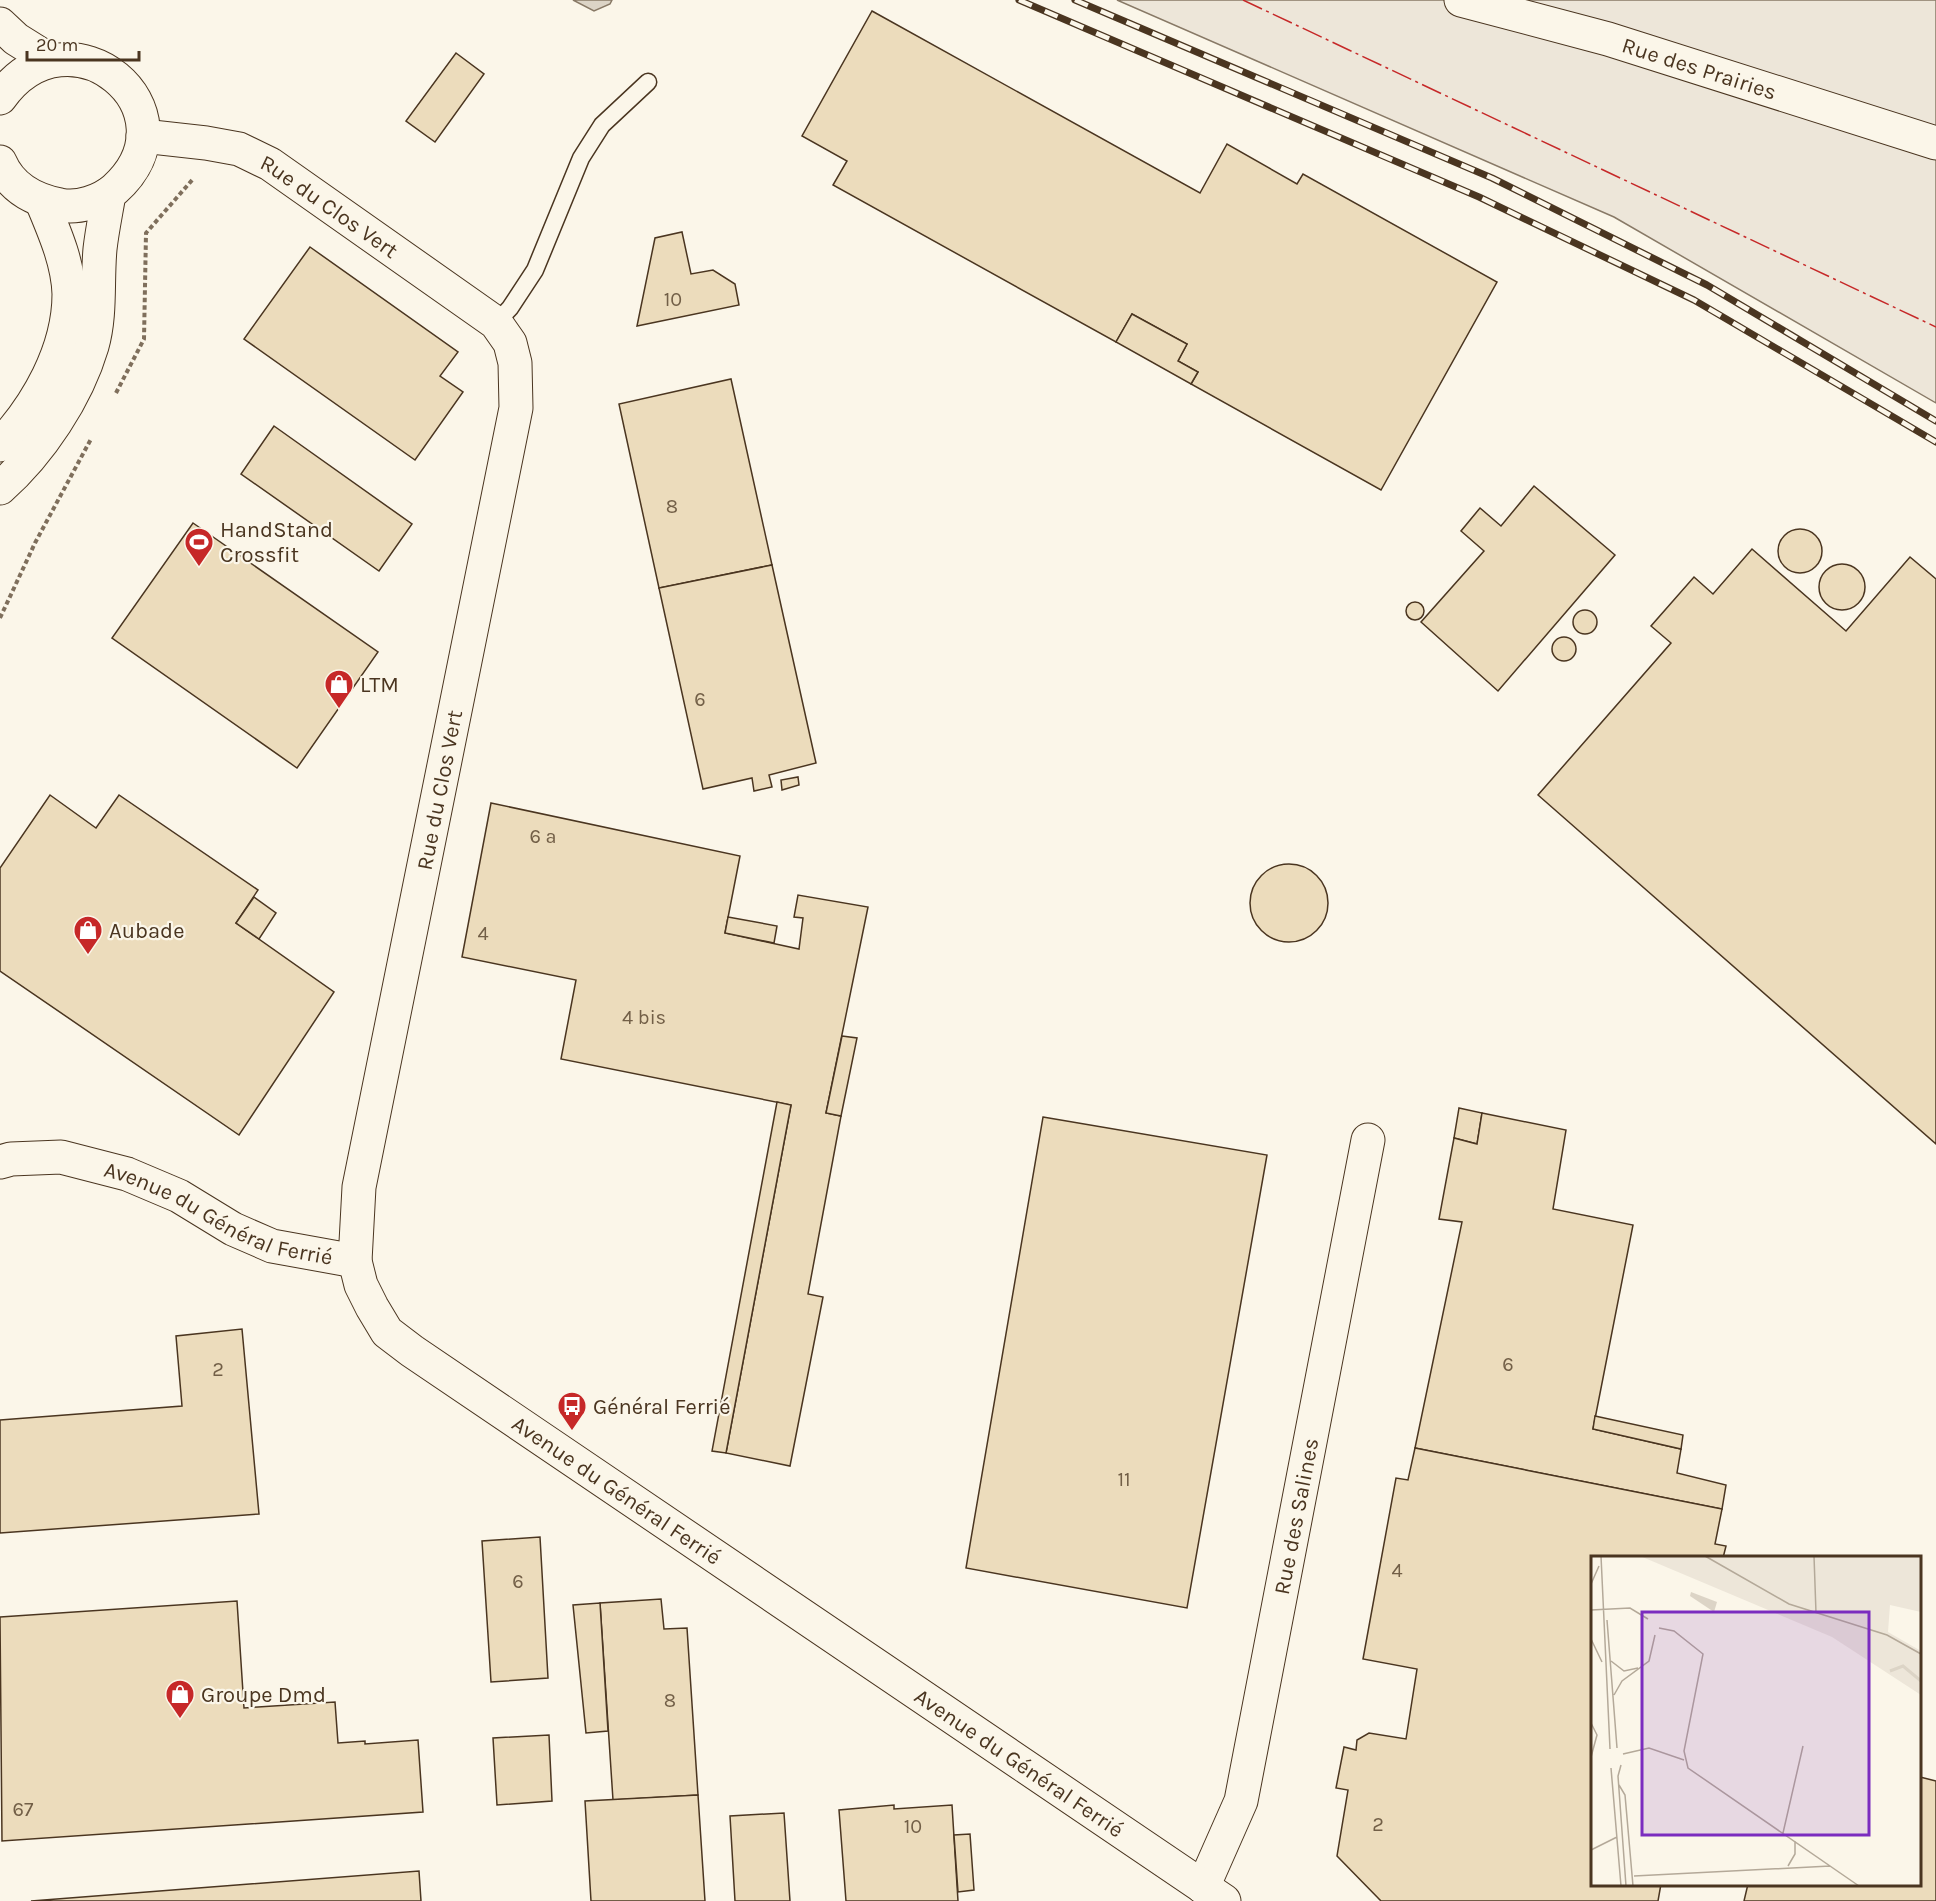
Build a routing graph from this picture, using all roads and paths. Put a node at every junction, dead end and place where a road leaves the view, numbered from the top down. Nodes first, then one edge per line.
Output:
1 (1477, 2) edge
2 (0, 24) edge
3 (48, 59) junction
4 (648, 82) dead end
5 (0, 98) edge
6 (143, 136) junction
7 (1936, 143) edge
8 (0, 162) edge
9 (109, 194) junction
10 (42, 202) junction
11 (496, 323) junction
12 (0, 445) edge
13 (0, 488) edge
14 (1368, 1140) dead end
15 (0, 1162) edge
16 (355, 1261) junction
17 (1214, 1894) edge

1 - 7 street, Rue des Prairies
2 - 3 street
3 - 5 street
3 - 6 street
4 - 11 lane
6 - 9 street
6 - 11 street, Rue du Clos Vert
8 - 10 street
9 - 10 street
9 - 13 street
10 - 12 street
11 - 16 street, Rue du Clos Vert
14 - 17 street, Rue des Salines
15 - 16 street, Avenue du Général Ferrié
16 - 17 street, Avenue du Général Ferrié

